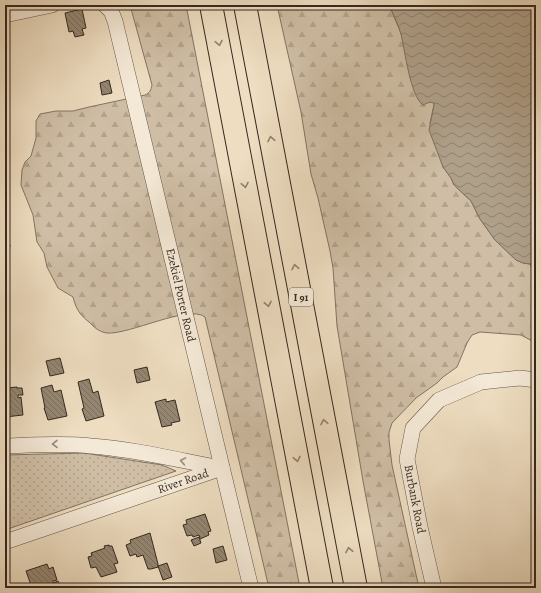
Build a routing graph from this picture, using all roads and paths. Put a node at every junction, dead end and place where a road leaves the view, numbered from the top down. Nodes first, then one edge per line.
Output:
1 (52, 5) edge
2 (105, 5) edge
3 (211, 5) edge
4 (245, 5) edge
5 (5, 15) edge
6 (536, 380) edge
7 (5, 446) edge
8 (222, 468) junction
9 (5, 542) edge
10 (251, 588) edge
11 (322, 588) edge
12 (356, 588) edge
13 (434, 588) edge

1 - 5 street
2 - 8 street, Ezekiel Porter Road
3 -> 11 highway
12 -> 4 highway, I 91
6 - 13 street, Burbank Road
8 -> 7 street, River Road
8 - 9 street, River Road
8 - 10 street, Ezekiel Porter Road

